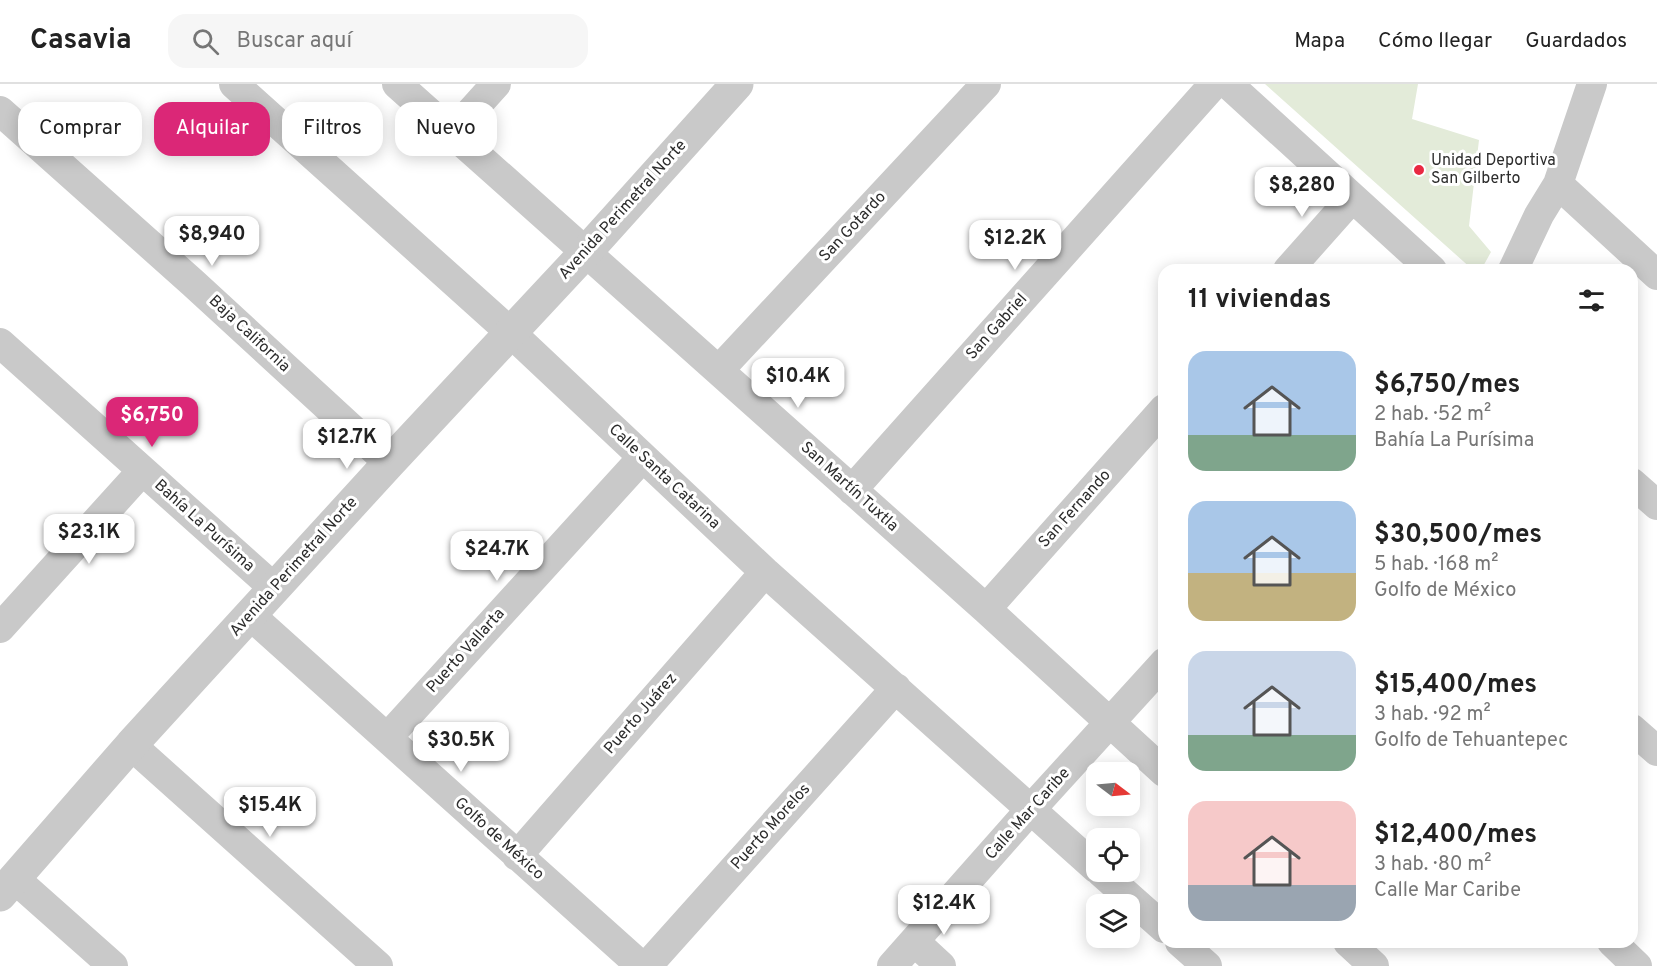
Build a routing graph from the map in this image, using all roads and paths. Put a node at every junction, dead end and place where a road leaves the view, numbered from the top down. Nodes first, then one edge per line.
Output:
1 (234, 84) edge
2 (397, 84) edge
3 (496, 84) edge
4 (737, 84) edge
5 (986, 84) edge
6 (1214, 84) edge
7 (1228, 84) edge
8 (1592, 84) edge
9 (416, 102) edge
10 (480, 102) edge
11 (0, 111) edge
12 (476, 156) edge
13 (1558, 184) junction
14 (1352, 198) junction
15 (585, 253) junction
16 (1292, 264) edge
17 (1425, 264) edge
18 (1516, 264) edge
19 (1657, 275) edge
20 (510, 332) junction
21 (0, 343) edge
22 (720, 370) junction
23 (1158, 416) edge
24 (643, 457) junction
25 (389, 463) junction
26 (142, 471) junction
27 (1638, 488) edge
28 (852, 490) junction
29 (1657, 505) edge
30 (765, 572) junction
31 (274, 588) junction
32 (986, 609) junction
33 (250, 615) junction
34 (0, 628) edge
35 (1158, 670) edge
36 (896, 688) junction
37 (1111, 723) junction
38 (1638, 734) edge
39 (387, 738) junction
40 (131, 745) junction
41 (1657, 751) edge
42 (1158, 766) edge
43 (1031, 809) junction
44 (517, 856) junction
45 (1086, 859) edge
46 (1112, 882) edge
47 (8, 887) edge
48 (1158, 923) edge
49 (915, 942) junction
50 (1187, 948) edge
51 (1354, 948) edge
52 (1618, 948) edge
53 (113, 966) edge
54 (378, 966) edge
55 (641, 966) edge
56 (647, 966) edge
57 (892, 966) edge
58 (941, 966) edge
59 (1207, 966) edge
60 (1374, 966) edge
61 (1637, 966) edge

1 - 20 street, Calle Santa Catarina
2 - 9 street, San Martín Tuxtla
3 - 10 street
4 - 15 street, Avenida Perimetral Norte
5 - 22 street, San Gotardo
6 - 28 street, San Gabriel
7 - 14 street
8 - 13 street
11 - 25 street, Baja California
12 - 15 street, San Martín Tuxtla
13 - 18 street
13 - 19 street
14 - 16 street
14 - 17 street
15 - 20 street, Avenida Perimetral Norte
15 - 22 street, San Martín Tuxtla
20 - 24 street, Calle Santa Catarina
20 - 25 street, Avenida Perimetral Norte
21 - 26 street, Bahía La Purísima
22 - 28 street, San Martín Tuxtla
23 - 32 street, San Fernando
24 - 30 street, Calle Santa Catarina
24 - 39 street, Puerto Vallarta
25 - 31 street, Avenida Perimetral Norte
26 - 31 street, Bahía La Purísima
26 - 34 street
27 - 29 street
28 - 32 street, San Martín Tuxtla
30 - 36 street, Calle Santa Catarina
30 - 44 street, Puerto Juárez
31 - 33 street, Avenida Perimetral Norte
32 - 37 street, San Martín Tuxtla
33 - 39 street, Golfo de México
33 - 40 street, Avenida Perimetral Norte
35 - 37 street, Calle Mar Caribe
36 - 43 street, Calle Santa Catarina
36 - 56 street, Puerto Morelos
37 - 42 street, San Martín Tuxtla
37 - 43 street, Calle Mar Caribe
38 - 41 street
39 - 44 street, Golfo de México
40 - 47 street, Avenida Perimetral Norte
40 - 54 street
43 - 45 street, Calle Santa Catarina
43 - 49 street, Calle Mar Caribe
44 - 55 street, Golfo de México
46 - 48 street
47 - 53 street
49 - 57 street, Calle Mar Caribe
49 - 58 street
50 - 59 street
51 - 60 street
52 - 61 street

